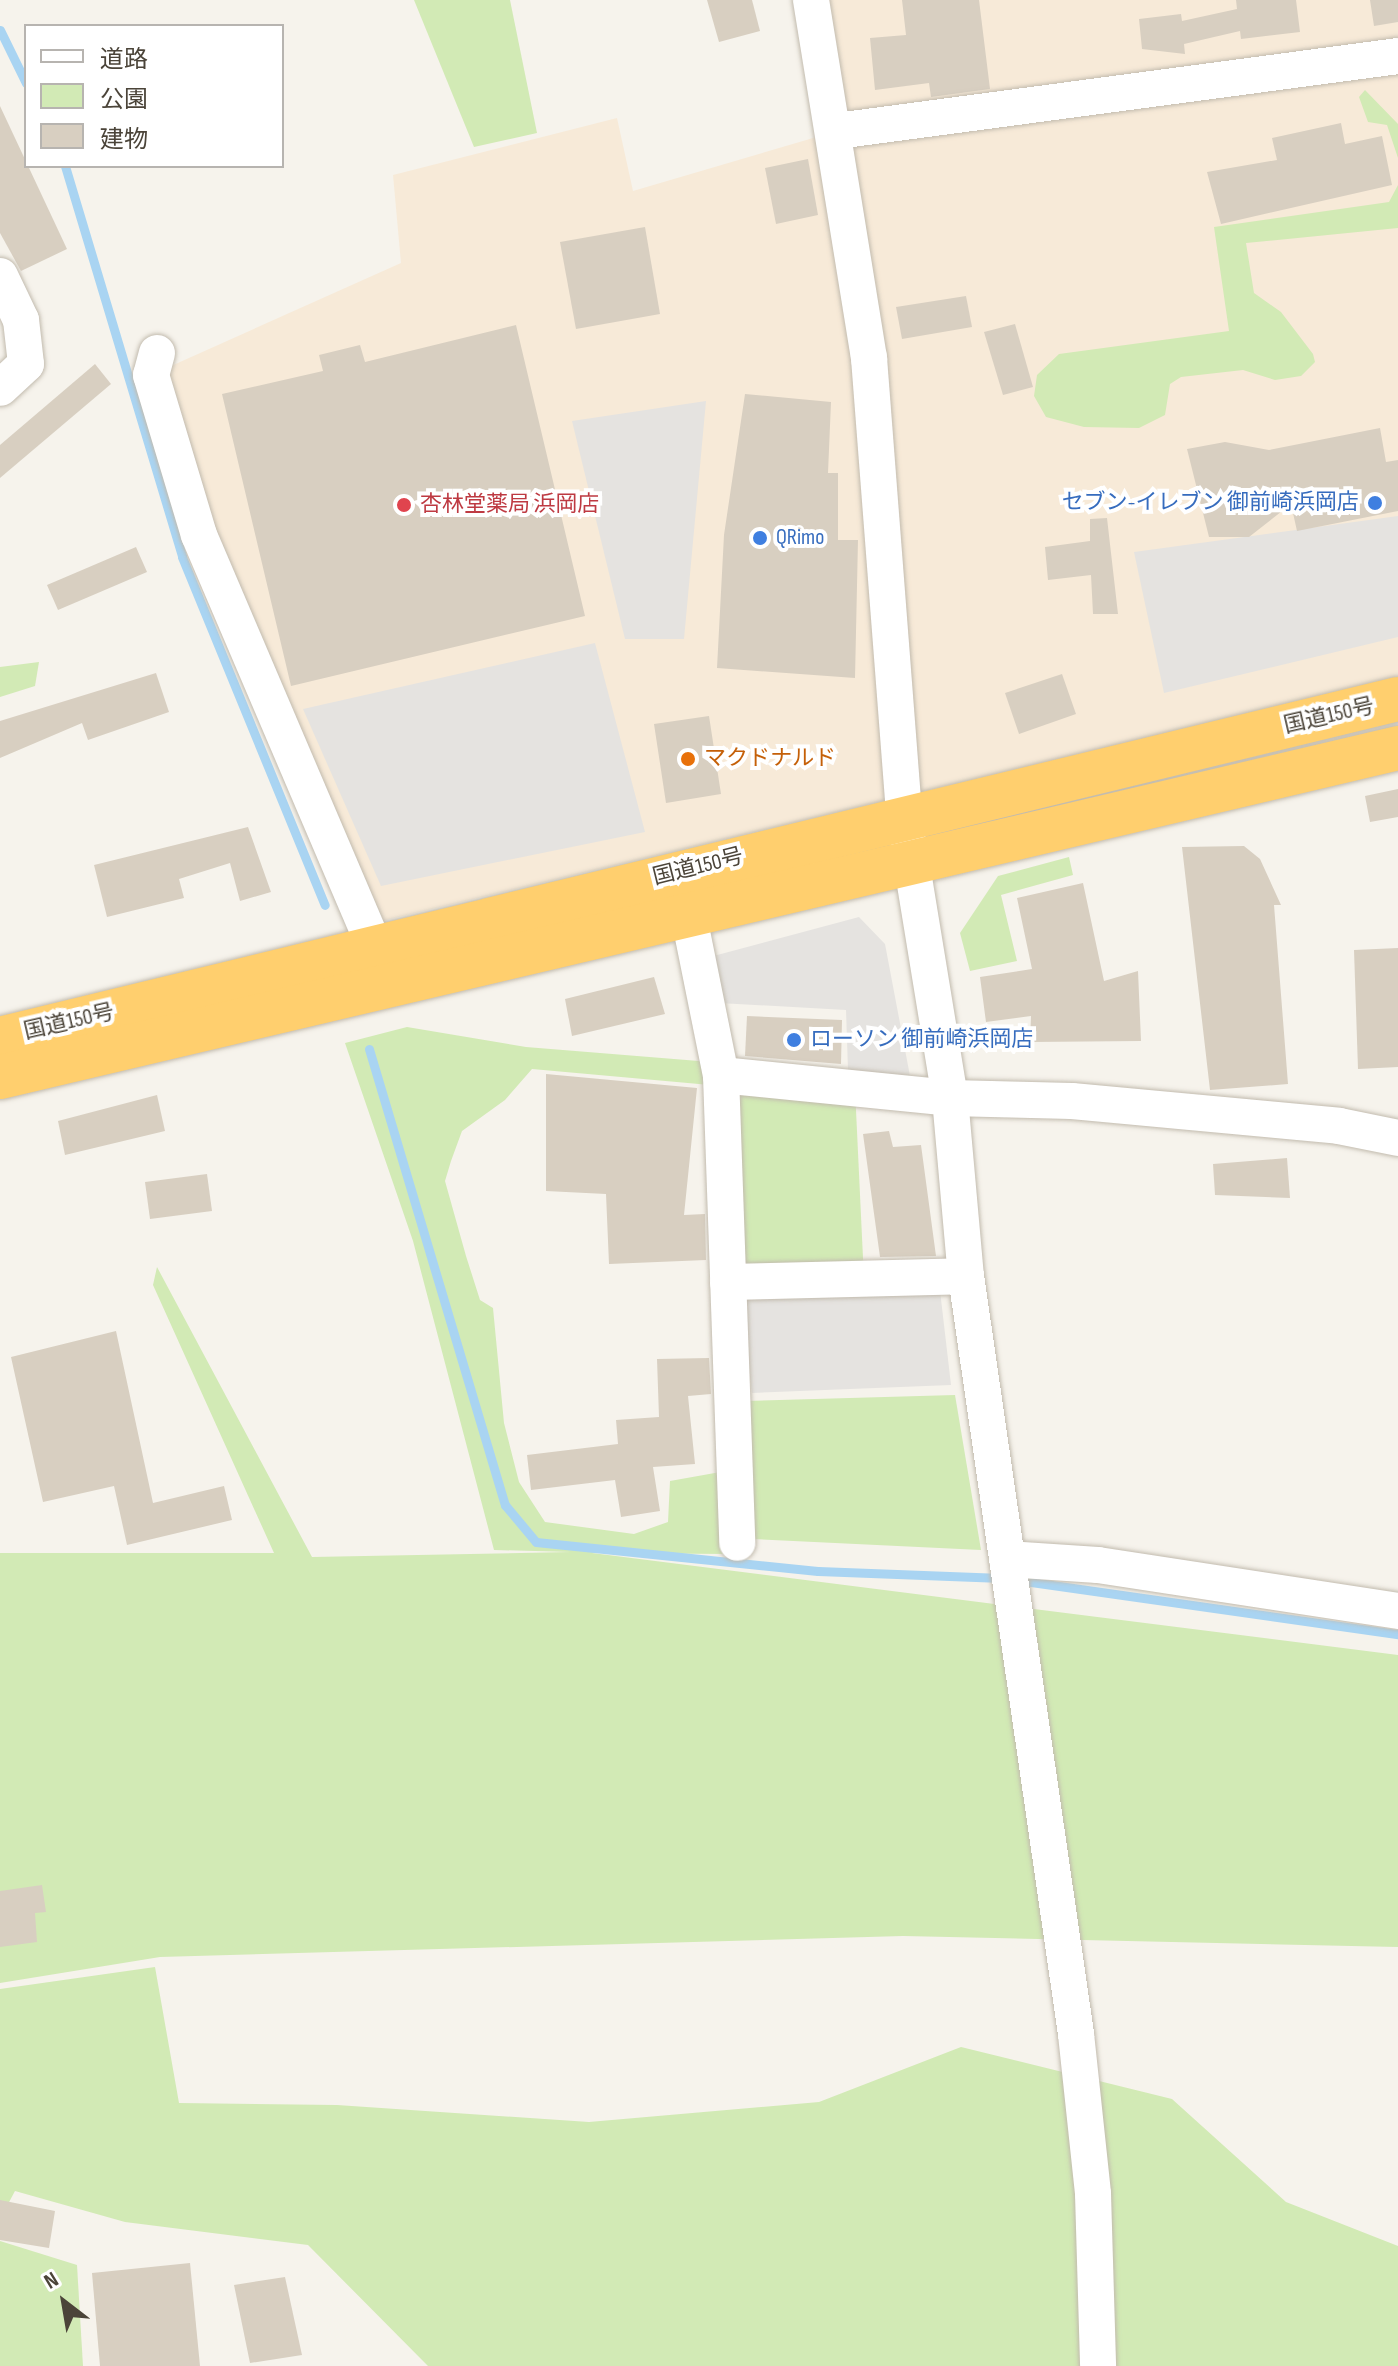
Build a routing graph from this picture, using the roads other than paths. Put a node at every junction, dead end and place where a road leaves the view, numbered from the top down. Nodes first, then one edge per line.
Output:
1 (811, 0) edge
2 (1398, 56) edge
3 (837, 131) junction
4 (0, 276) edge
5 (157, 353) dead end
6 (0, 388) edge
7 (1398, 699) edge
8 (1398, 748) edge
9 (904, 817) junction
10 (914, 862) junction
11 (689, 917) junction
12 (374, 946) junction
13 (0, 1039) edge
14 (721, 1075) junction
15 (0, 1077) edge
16 (950, 1098) junction
17 (1398, 1138) edge
18 (966, 1276) junction
19 (728, 1282) junction
20 (737, 1543) dead end
21 (1007, 1560) junction
22 (1398, 1611) edge
23 (1098, 2366) edge

1 - 3 street
2 - 3 street
3 - 9 street
4 - 6 street
5 - 12 street
7 - 9 highway, 国道150号
8 - 10 highway, 国道150号
9 - 10 street
9 - 12 highway, 国道150号
10 - 11 highway, 国道150号
10 - 16 street
11 - 14 street
11 - 15 highway, 国道150号
12 - 13 highway, 国道150号
14 - 16 street
14 - 19 street
16 - 17 street
16 - 18 street
18 - 19 street
18 - 21 street
19 - 20 street
21 - 22 street
21 - 23 street

